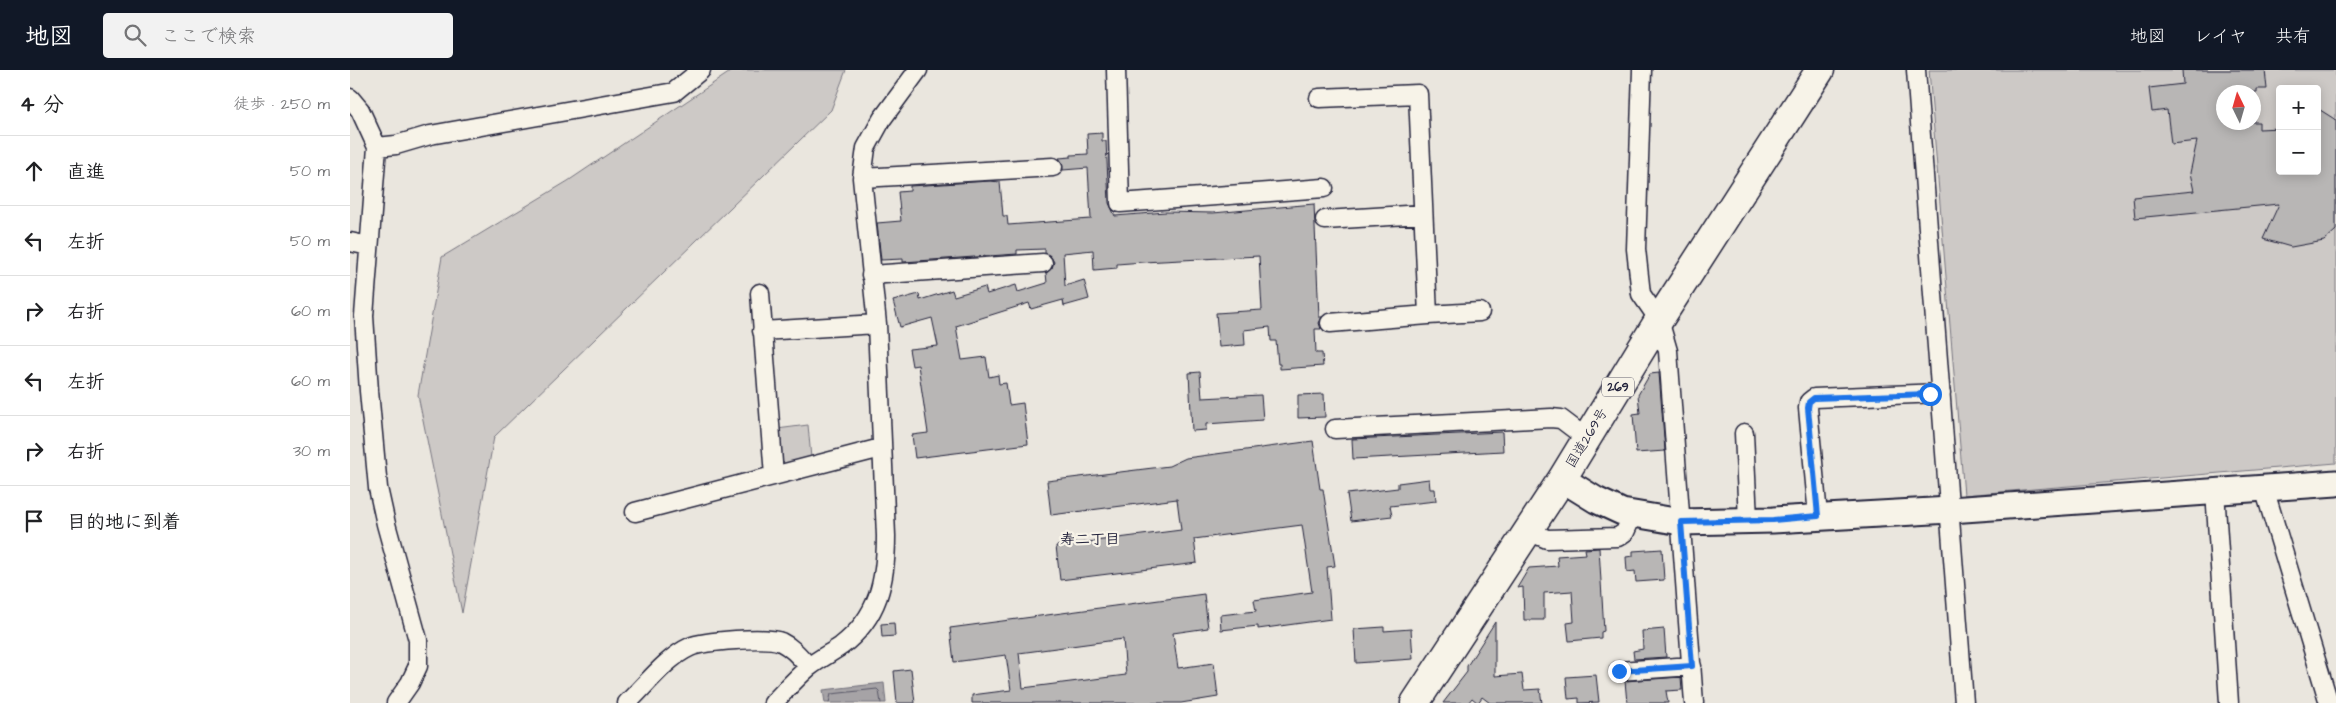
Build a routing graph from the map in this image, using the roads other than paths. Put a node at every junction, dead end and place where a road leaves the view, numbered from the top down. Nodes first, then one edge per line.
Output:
1 (701, 70) edge
2 (918, 70) edge
3 (1116, 70) edge
4 (1642, 70) edge
5 (1820, 70) edge
6 (1916, 70) edge
7 (350, 98) edge
8 (1319, 98) dead end
9 (377, 147) junction
10 (1053, 167) dead end
11 (862, 178) junction
12 (1324, 188) dead end
13 (1423, 214) junction
14 (1325, 220) dead end
15 (350, 242) edge
16 (369, 246) junction
17 (1043, 263) dead end
18 (871, 275) junction
19 (760, 294) dead end
20 (1480, 312) dead end
21 (1428, 315) junction
22 (357, 316) edge
23 (1659, 320) junction
24 (1330, 323) dead end
25 (877, 324) junction
26 (762, 331) junction
27 (1941, 393) junction
28 (1335, 429) dead end
29 (1744, 434) dead end
30 (1586, 438) junction
31 (881, 448) junction
32 (774, 476) junction
33 (1562, 479) junction
34 (2336, 483) edge
35 (2264, 488) junction
36 (2215, 491) junction
37 (1950, 510) junction
38 (636, 512) dead end
39 (1633, 514) junction
40 (1818, 516) junction
41 (1748, 520) junction
42 (1681, 522) junction
43 (1528, 531) junction
44 (1692, 666) junction
45 (809, 667) junction
46 (1619, 671) dead end
47 (396, 703) edge
48 (627, 703) edge
49 (774, 703) edge
50 (1416, 703) edge
51 (1694, 703) edge
52 (1964, 703) edge
53 (2229, 703) edge
54 (2329, 703) edge

1 - 9 street
2 - 11 street
3 - 12 street
4 - 23 street
5 - 23 highway, 国道269号 / 269
6 - 27 street
7 - 9 street
8 - 13 street
9 - 16 street
10 - 11 street
11 - 18 street
13 - 14 street
13 - 21 street
15 - 16 street
16 - 22 street
17 - 18 street
18 - 25 street
19 - 26 street
20 - 21 street
21 - 24 street
22 - 47 street
23 - 30 highway, 国道269号 / 269
23 - 42 street
25 - 26 street
25 - 31 street
26 - 32 street
27 - 37 street
27 - 40 street
28 - 30 street
29 - 41 street
30 - 33 highway, 国道269号 / 269
31 - 32 street
31 - 45 street
32 - 38 street
33 - 39 street
33 - 43 highway, 国道269号 / 269
34 - 35 street
35 - 36 street
35 - 54 street
36 - 37 street
36 - 53 street
37 - 40 street
37 - 52 street
39 - 42 street
39 - 43 street
40 - 41 street
41 - 42 street
42 - 44 street
43 - 50 highway, 国道269号 / 269
44 - 46 street
44 - 51 street
45 - 48 street
45 - 49 street

